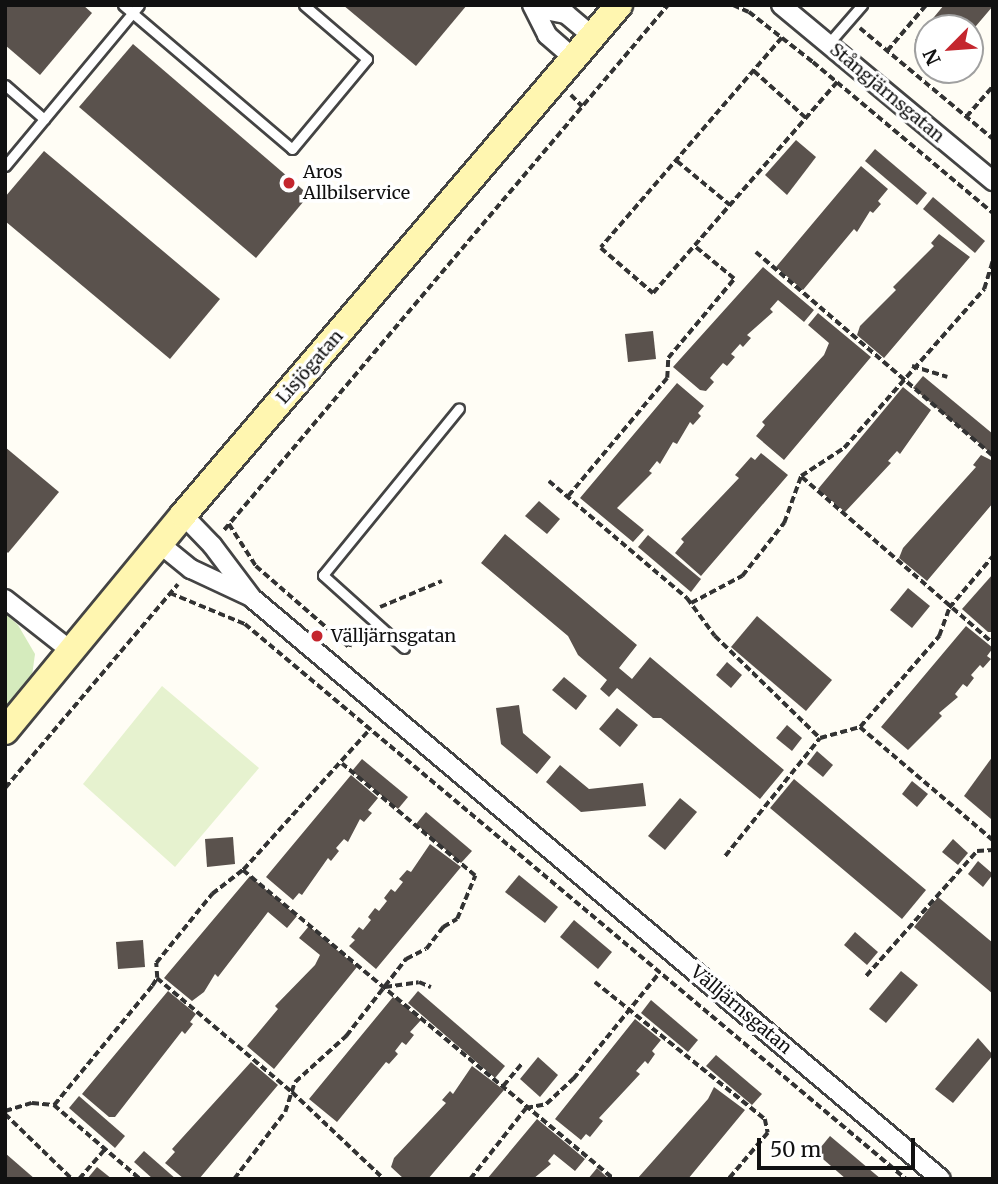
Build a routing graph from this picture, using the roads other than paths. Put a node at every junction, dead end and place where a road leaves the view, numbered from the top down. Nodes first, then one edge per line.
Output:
1 (123, 5) edge
2 (304, 5) edge
3 (619, 5) edge
4 (781, 5) edge
5 (862, 5) edge
6 (533, 7) edge
7 (135, 9) edge
8 (592, 36) junction
9 (828, 44) junction
10 (573, 58) junction
11 (5, 85) edge
12 (44, 119) junction
13 (5, 166) edge
14 (993, 181) edge
15 (459, 408) dead end
16 (183, 515) junction
17 (160, 544) junction
18 (252, 598) junction
19 (5, 599) edge
20 (404, 648) dead end
21 (71, 651) junction
22 (5, 731) edge
23 (941, 1179) edge

1 - 7 lane
2 - 7 lane
3 - 8 street, Lisjögatan
4 - 9 street, Stångjärnsgatan
5 - 9 lane
6 - 8 street
6 - 10 street
7 - 12 lane
8 - 10 street, Lisjögatan
9 - 14 street, Stångjärnsgatan
10 - 16 street, Lisjögatan
11 - 12 lane
12 - 13 lane
15 - 20 lane
16 - 17 street, Lisjögatan
16 - 18 street, Välljärnsgatan
17 - 18 street, Välljärnsgatan
17 - 21 street, Lisjögatan
18 - 23 street, Välljärnsgatan
19 - 21 street
21 - 22 street, Lisjögatan

